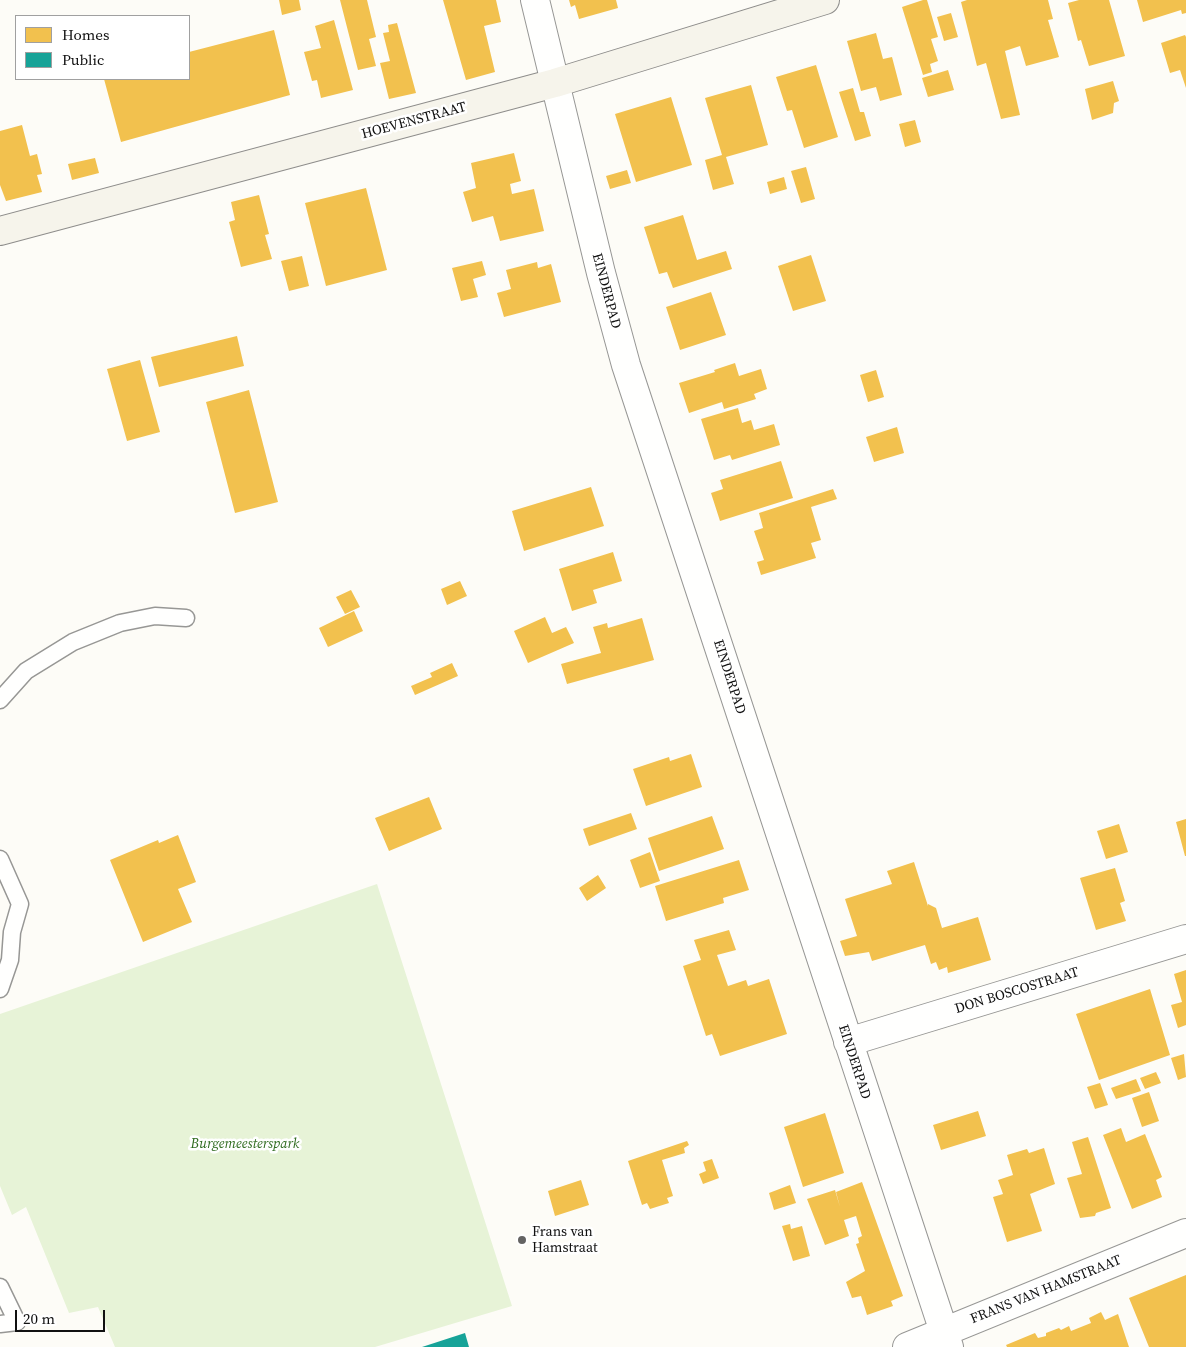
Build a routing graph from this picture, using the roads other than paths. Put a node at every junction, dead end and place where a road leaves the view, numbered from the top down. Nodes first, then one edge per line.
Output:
1 (536, 0) edge
2 (825, 0) edge
3 (555, 83) junction
4 (0, 231) edge
5 (186, 618) dead end
6 (0, 700) edge
7 (0, 859) edge
8 (1186, 939) edge
9 (0, 988) edge
10 (848, 1042) junction
11 (1186, 1233) edge
12 (0, 1287) edge
13 (0, 1324) edge
14 (946, 1339) edge
15 (907, 1347) edge

1 - 3 street, EINDERPAD
2 - 3 main road, HOEVENSTRAAT
3 - 4 main road, HOEVENSTRAAT
3 - 10 street, EINDERPAD
5 - 6 lane
7 - 9 lane
8 - 10 street, DON BOSCOSTRAAT
10 - 14 street, EINDERPAD
11 - 14 street, FRANS VAN HAMSTRAAT
12 - 13 lane
14 - 15 street, FRANS VAN HAMSTRAAT

